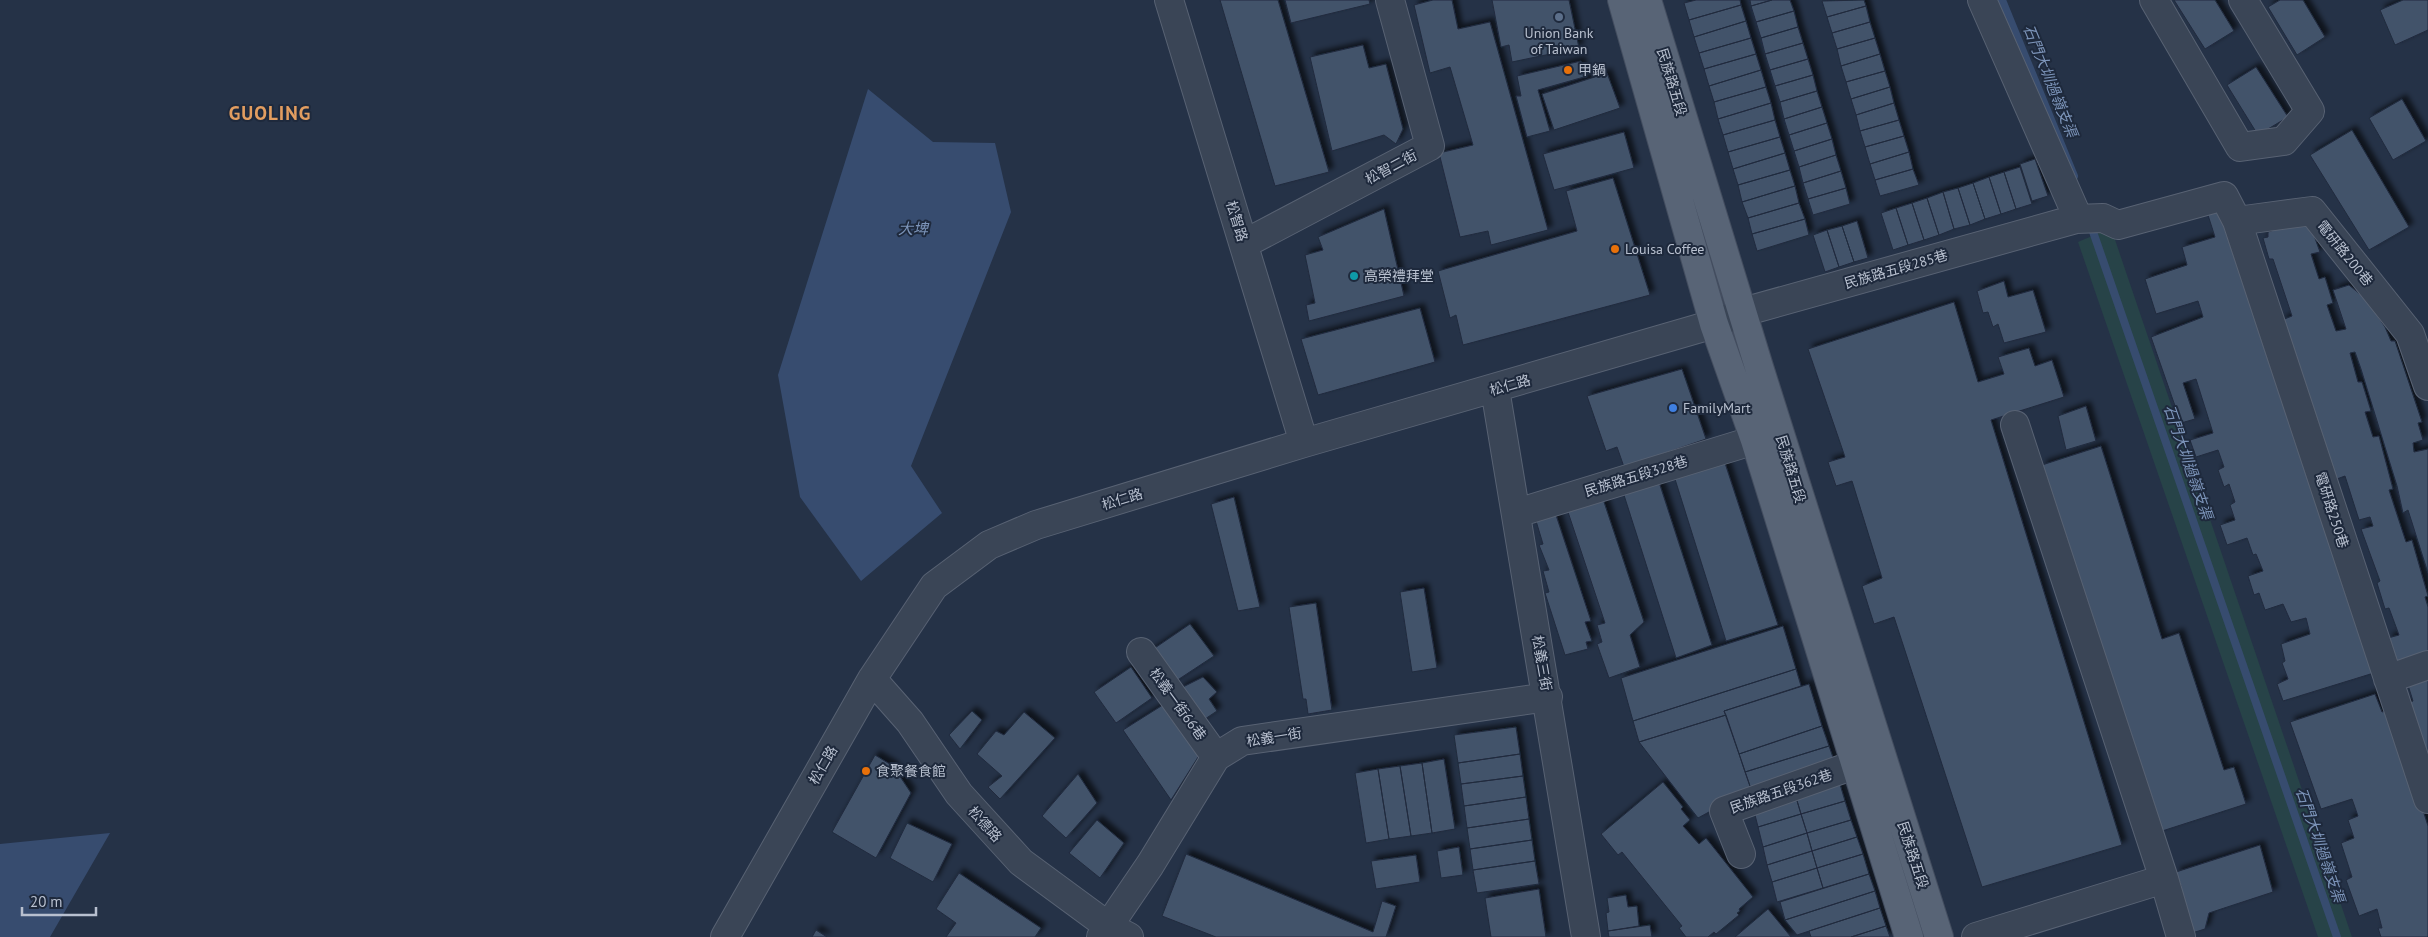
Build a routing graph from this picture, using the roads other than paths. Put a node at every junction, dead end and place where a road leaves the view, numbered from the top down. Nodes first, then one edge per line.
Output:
1 (1169, 0) edge
2 (1390, 0) edge
3 (1622, 0) edge
4 (1647, 0) edge
5 (1982, 0) edge
6 (2154, 0) edge
7 (2243, 0) edge
8 (2078, 218) junction
9 (2237, 221) junction
10 (1244, 244) junction
11 (1743, 312) junction
12 (1714, 324) junction
13 (2428, 386) edge
14 (1495, 389) junction
15 (2015, 426) dead end
16 (1755, 440) junction
17 (1304, 442) junction
18 (1516, 513) junction
19 (1141, 652) dead end
20 (2428, 665) edge
21 (872, 679) junction
22 (2388, 679) junction
23 (1548, 698) junction
24 (1216, 757) junction
25 (1854, 765) junction
26 (2428, 799) edge
27 (1741, 854) dead end
28 (2164, 879) junction
29 (1113, 933) edge
30 (725, 937) edge
31 (1586, 937) edge
32 (1909, 937) edge
33 (1939, 937) edge
34 (1976, 937) edge
35 (2181, 937) edge

1 - 10 street, 松智路
2 - 10 street, 松智二街
3 - 12 main road, 民族路五段
4 - 11 main road, 民族路五段
5 - 8 street
6 - 7 street
8 - 9 street
8 - 11 street, 民族路五段285巷
9 - 13 street, 電研路200巷
9 - 22 street, 電研路250巷
10 - 17 street, 松智路
11 - 12 street, 民族路五段285巷
11 - 33 main road, 民族路五段
12 - 14 street, 松仁路
12 - 16 main road, 民族路五段
14 - 17 street, 松仁路
14 - 18 street, 松義三街
15 - 28 street
16 - 18 street, 民族路五段328巷
16 - 25 main road, 民族路五段
17 - 21 street, 松仁路
18 - 23 street, 松義三街
19 - 24 street, 松義一街66巷
20 - 22 street
21 - 29 street, 松德路
21 - 30 street, 松仁路
22 - 26 street, 電研路250巷
23 - 24 street, 松義一街
23 - 31 street, 松義三街
24 - 29 street, 松義一街
25 - 27 street, 民族路五段362巷
25 - 32 main road, 民族路五段
28 - 34 street
28 - 35 street

